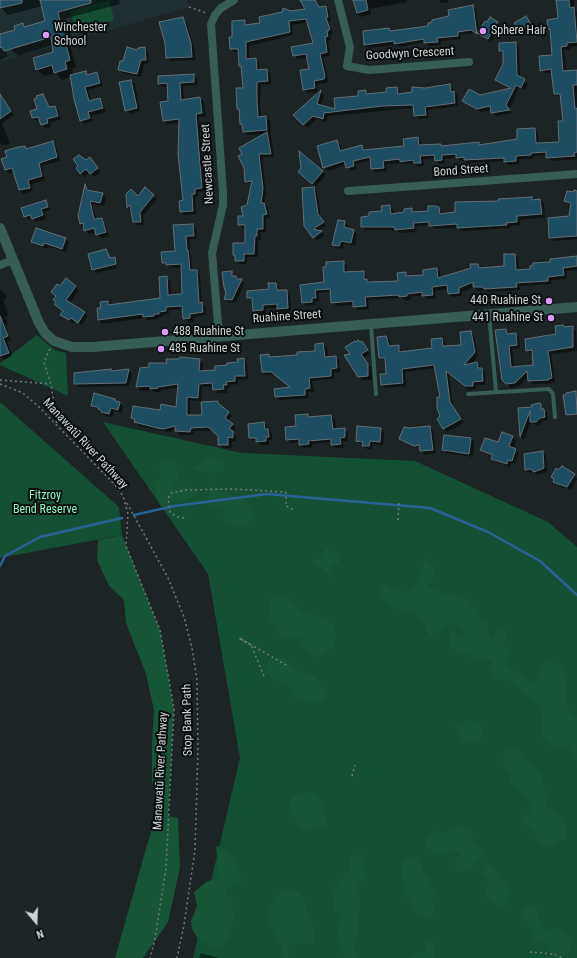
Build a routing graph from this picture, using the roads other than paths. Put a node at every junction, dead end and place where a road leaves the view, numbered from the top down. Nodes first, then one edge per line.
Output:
1 (234, 0) edge
2 (338, 0) edge
3 (469, 62) dead end
4 (577, 174) edge
5 (348, 191) dead end
6 (0, 228) edge
7 (13, 260) junction
8 (0, 265) edge
9 (577, 307) edge
10 (489, 314) junction
11 (371, 324) junction
12 (219, 335) junction
13 (496, 391) junction
14 (376, 394) dead end
15 (468, 394) dead end
16 (555, 417) dead end

1 - 12 street, Newcastle Street
2 - 3 street, Goodwyn Crescent
4 - 5 street, Bond Street
6 - 7 street
7 - 8 street
7 - 12 street, Ruahine Street
9 - 10 street, Ruahine Street
10 - 11 street, Ruahine Street
10 - 13 lane
11 - 12 street, Ruahine Street
11 - 14 lane
13 - 15 lane
13 - 16 lane

